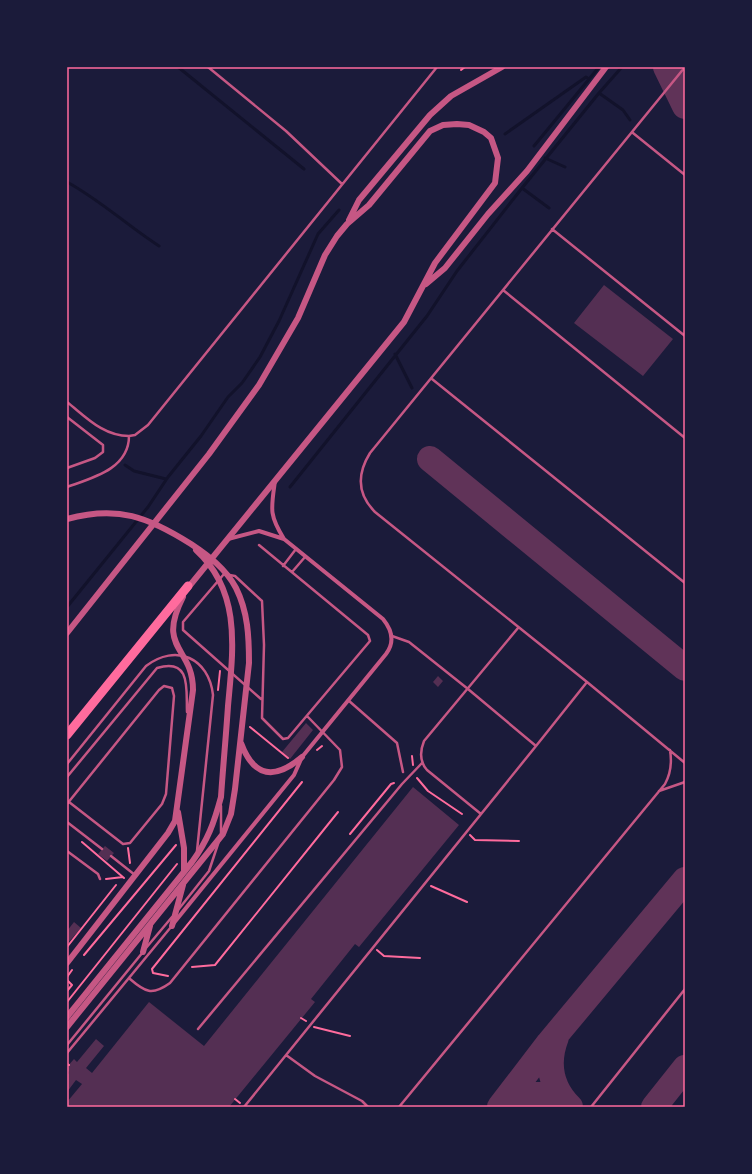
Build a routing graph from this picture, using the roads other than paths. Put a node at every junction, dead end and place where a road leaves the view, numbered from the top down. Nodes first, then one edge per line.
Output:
1 (208, 67) edge
2 (437, 67) edge
3 (502, 67) edge
4 (606, 67) edge
5 (685, 67) edge
6 (633, 133) junction
7 (685, 175) edge
8 (342, 184) junction
9 (347, 224) junction
10 (552, 229) junction
11 (424, 287) junction
12 (503, 290) junction
13 (685, 336) edge
14 (432, 379) junction
15 (67, 402) edge
16 (67, 417) edge
17 (129, 436) junction
18 (685, 438) edge
19 (67, 468) edge
20 (275, 479) junction
21 (67, 487) edge
22 (67, 519) edge
23 (284, 539) junction
24 (226, 540) junction
25 (186, 541) junction
26 (259, 545) dead end
27 (296, 549) junction
28 (305, 557) junction
29 (283, 566) junction
30 (292, 572) junction
31 (685, 583) edge
32 (188, 586) junction
33 (518, 628) junction
34 (67, 633) edge
35 (392, 636) junction
36 (587, 682) junction
37 (468, 688) junction
38 (261, 699) junction
39 (348, 700) junction
40 (307, 716) junction
41 (188, 722) junction
42 (323, 731) junction
43 (67, 735) edge
44 (240, 742) junction
45 (536, 746) junction
46 (670, 750) junction
47 (302, 757) junction
48 (422, 762) junction
49 (67, 764) edge
50 (685, 764) edge
51 (403, 772) dead end
52 (67, 777) edge
53 (685, 782) edge
54 (658, 792) junction
55 (221, 797) junction
56 (68, 803) edge
57 (178, 806) junction
58 (481, 814) junction
59 (67, 822) edge
60 (102, 849) dead end
61 (67, 851) edge
62 (111, 856) dead end
63 (196, 856) junction
64 (135, 875) junction
65 (100, 880) road end
66 (184, 882) junction
67 (154, 909) junction
68 (172, 926) junction
69 (143, 952) junction
70 (67, 963) edge
71 (130, 979) junction
72 (685, 990) edge
73 (67, 1017) edge
74 (67, 1027) edge
75 (198, 1030) dead end
76 (67, 1045) edge
77 (67, 1053) edge
78 (286, 1054) junction
79 (244, 1107) edge
80 (368, 1107) edge
81 (399, 1107) edge
82 (591, 1107) edge

1 - 8 lane
2 - 8 lane
3 - 9 street
4 - 11 street
5 - 6 lane
6 - 7 lane
6 - 10 lane
8 - 17 lane
9 - 11 street
9 - 34 street
10 - 12 lane
10 - 13 lane
11 - 20 street
12 - 14 lane
12 - 18 lane
14 - 31 lane
14 - 33 lane
15 - 17 lane
16 - 19 lane
17 - 21 lane
20 - 23 street
20 - 24 street
22 - 25 street
23 - 24 street
23 - 27 street
24 - 32 street
25 - 44 street
25 - 55 street
26 - 29 lane
27 - 28 street
27 - 29 lane
28 - 30 lane
28 - 35 street
29 - 30 lane
30 - 40 lane
32 - 41 street
32 - 43 highway
33 - 36 lane
33 - 37 lane
35 - 37 lane
35 - 39 street
36 - 45 lane
36 - 46 lane
37 - 45 lane
37 - 48 lane
38 - 38 lane
38 - 40 lane
39 - 42 street
39 - 51 lane
40 - 42 lane
41 - 52 lane
41 - 57 street
42 - 47 street
42 - 71 lane
44 - 47 street
44 - 66 street
45 - 58 lane
46 - 50 lane
46 - 54 lane
47 - 68 street
48 - 58 lane
48 - 75 lane
49 - 63 lane
53 - 54 lane
54 - 81 lane
55 - 63 street
55 - 69 lane
56 - 56 lane
57 - 64 street
57 - 66 street
58 - 78 lane
59 - 60 lane
61 - 65 lane
62 - 64 lane
63 - 67 street
64 - 70 street
66 - 68 street
66 - 74 street
67 - 69 street
67 - 73 street
68 - 71 lane
69 - 76 lane
71 - 77 lane
72 - 82 lane
78 - 79 lane
78 - 80 lane

